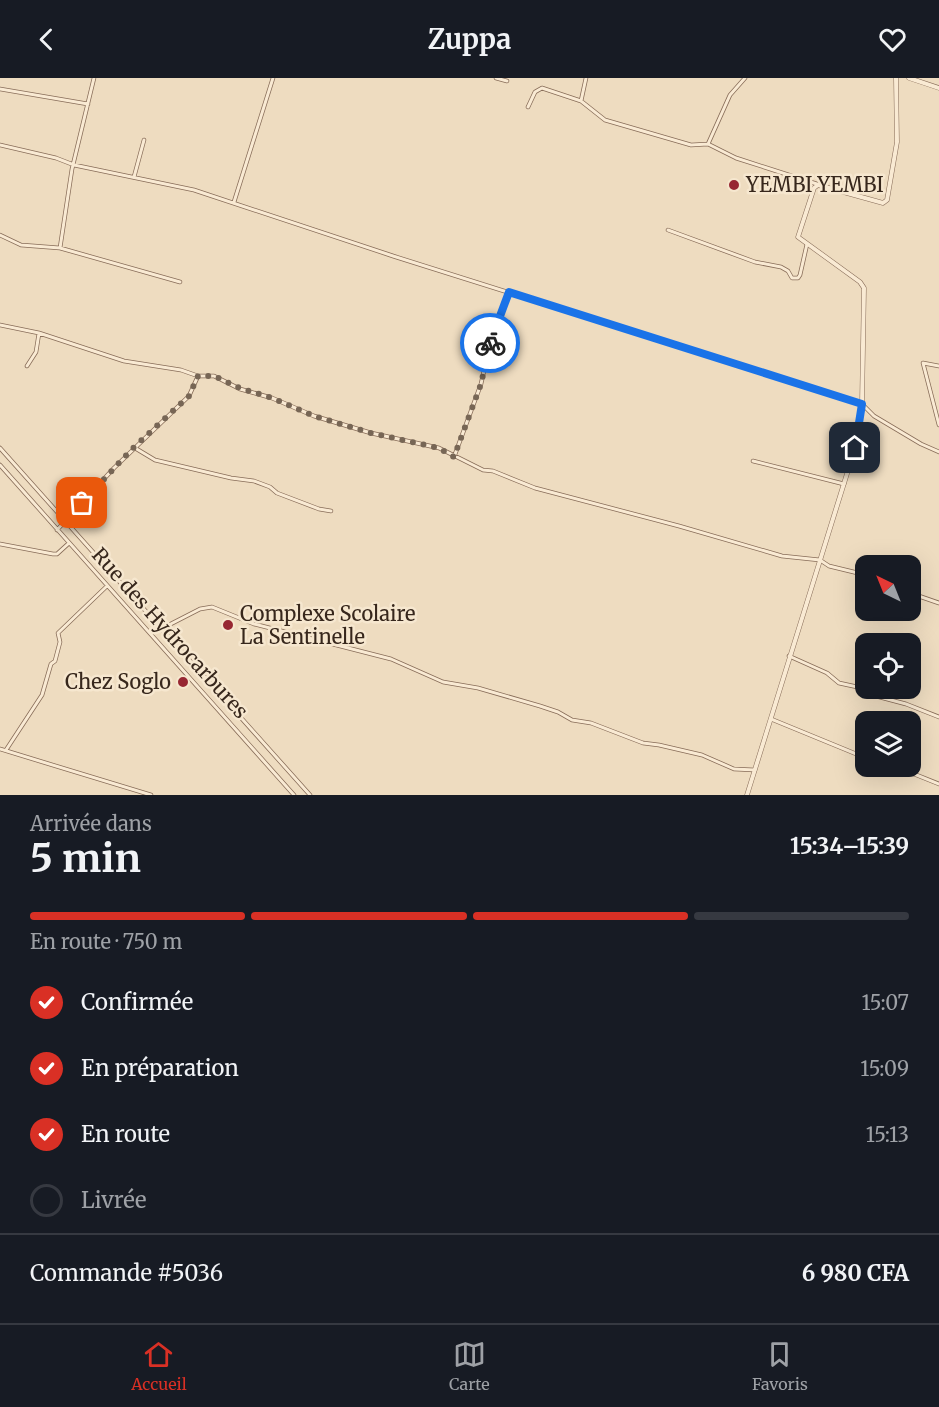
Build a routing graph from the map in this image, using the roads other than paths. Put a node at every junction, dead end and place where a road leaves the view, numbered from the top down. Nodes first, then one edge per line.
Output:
1 (94, 78) edge
2 (273, 78) edge
3 (496, 78) edge
4 (586, 78) edge
5 (745, 78) edge
6 (896, 78) edge
7 (909, 78) edge
8 (507, 81) dead end
9 (939, 88) edge
10 (0, 90) edge
11 (580, 101) junction
12 (88, 104) junction
13 (528, 107) dead end
14 (144, 140) dead end
15 (708, 144) junction
16 (0, 145) edge
17 (74, 165) junction
18 (134, 177) junction
19 (820, 185) junction
20 (234, 202) junction
21 (668, 230) dead end
22 (0, 235) edge
23 (807, 244) junction
24 (60, 248) junction
25 (180, 282) dead end
26 (509, 292) junction
27 (0, 325) edge
28 (39, 333) junction
29 (27, 366) dead end
30 (939, 366) edge
31 (198, 376) junction
32 (862, 404) junction
33 (939, 425) edge
34 (0, 448) edge
35 (134, 448) junction
36 (939, 452) edge
37 (454, 457) junction
38 (753, 461) dead end
39 (0, 465) edge
40 (844, 484) junction
41 (331, 511) dead end
42 (66, 522) junction
43 (57, 530) junction
44 (69, 543) junction
45 (0, 544) edge
46 (820, 560) junction
47 (855, 572) edge
48 (107, 586) junction
49 (921, 597) edge
50 (939, 603) edge
51 (161, 629) junction
52 (789, 656) junction
53 (939, 717) edge
54 (771, 719) junction
55 (0, 749) edge
56 (6, 750) junction
57 (855, 753) edge
58 (755, 770) junction
59 (921, 777) edge
60 (939, 784) edge
61 (152, 795) edge
62 (294, 795) edge
63 (310, 795) edge
64 (747, 795) edge

1 - 12 street
2 - 20 street
3 - 8 street
4 - 11 street
5 - 15 street
6 - 19 street
7 - 9 street
10 - 12 street
11 - 13 street
11 - 15 street
12 - 17 street
14 - 18 street
15 - 19 street
16 - 17 street
17 - 18 street
17 - 24 street
18 - 20 street
19 - 23 street
20 - 26 street
21 - 23 street
22 - 24 street
23 - 32 street
24 - 25 street
26 - 32 street
26 - 37 street
27 - 28 street
28 - 29 street
28 - 31 street
30 - 33 street
31 - 35 street
31 - 37 street
32 - 36 street
32 - 40 street
34 - 42 street
35 - 41 street
35 - 42 street
37 - 46 street
38 - 40 street
39 - 43 street, Rue des Hydrocarbures
40 - 46 street
42 - 43 street
42 - 51 street
43 - 44 street, Rue des Hydrocarbures
44 - 45 street
44 - 48 street, Rue des Hydrocarbures
46 - 47 street
46 - 52 street
48 - 56 street
48 - 62 street, Rue des Hydrocarbures
49 - 50 street
51 - 58 street
51 - 63 street
52 - 53 street
52 - 54 street
54 - 57 street
54 - 58 street
55 - 56 street
56 - 61 street
58 - 64 street
59 - 60 street

